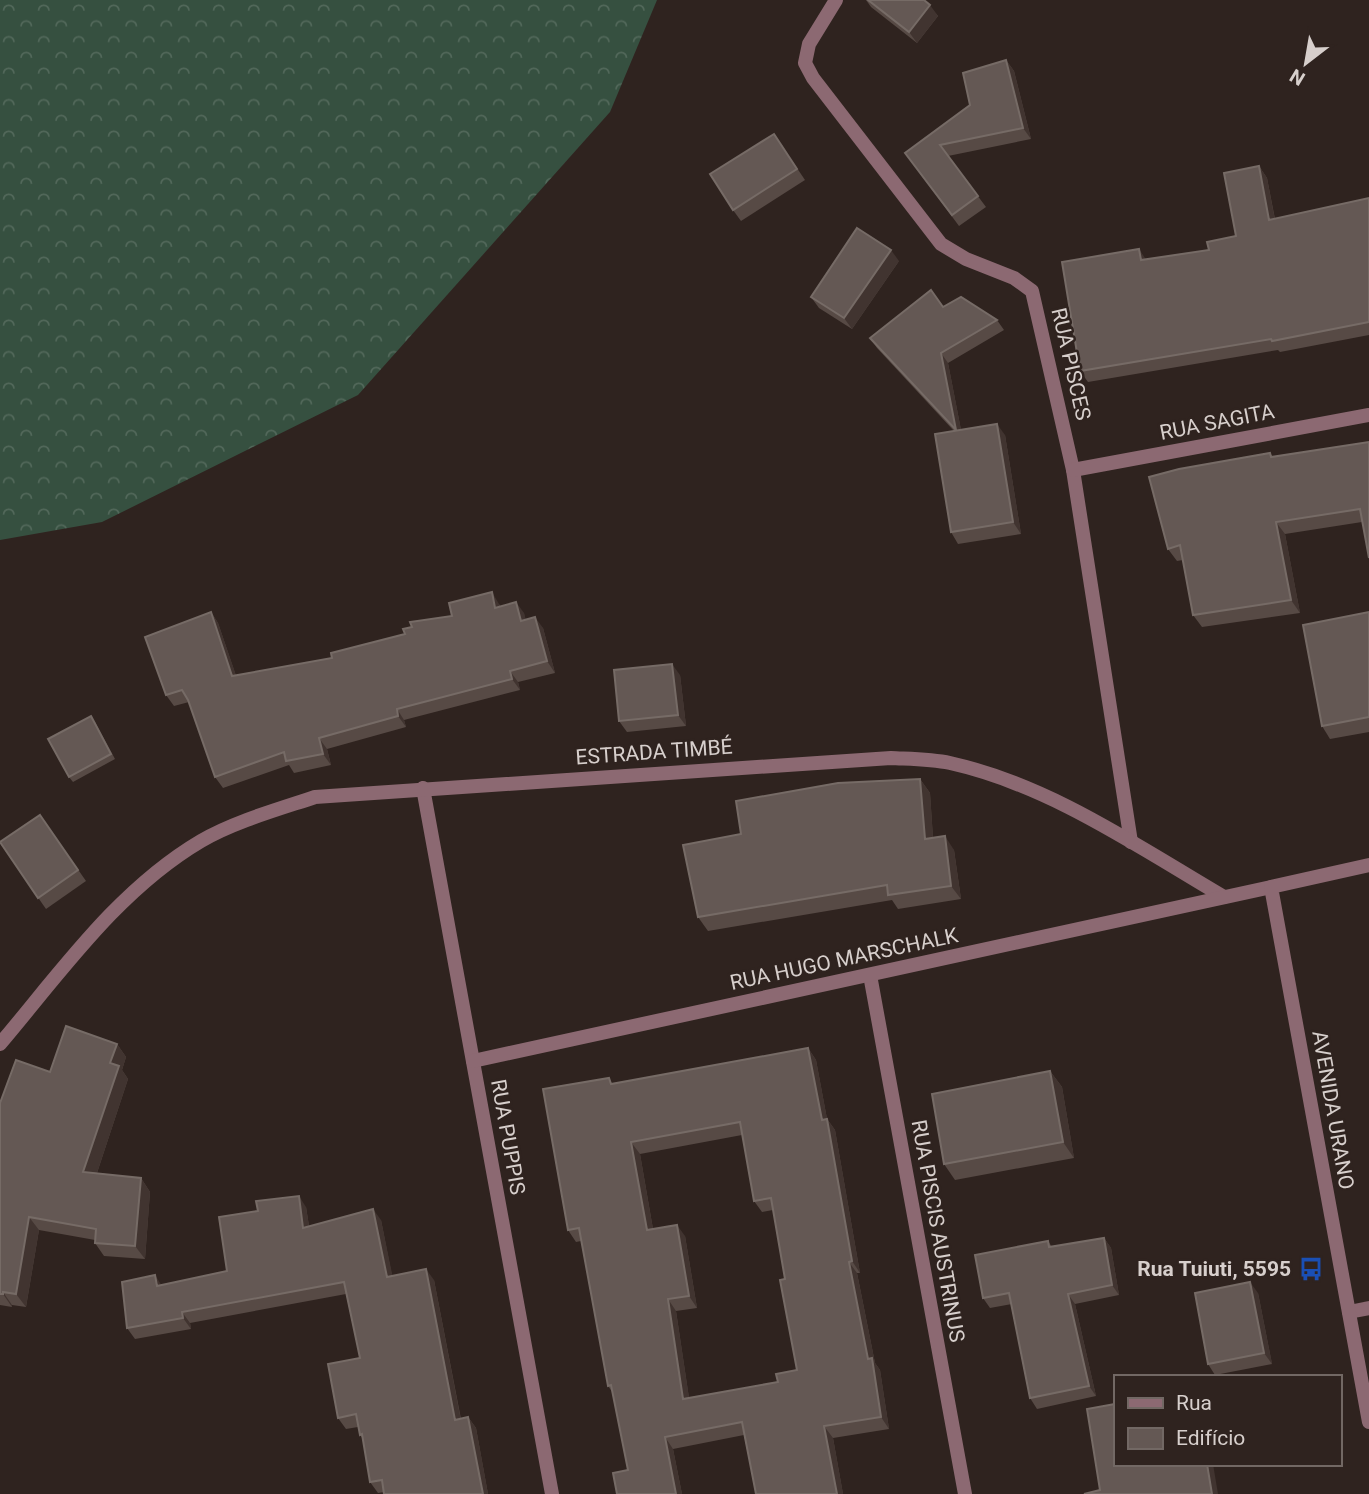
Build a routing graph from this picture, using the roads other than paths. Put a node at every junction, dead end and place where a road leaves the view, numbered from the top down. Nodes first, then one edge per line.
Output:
1 (836, 0) edge
2 (1369, 415) edge
3 (1073, 470) junction
4 (423, 788) junction
5 (1130, 842) junction
6 (1369, 865) edge
7 (1271, 887) junction
8 (1224, 897) junction
9 (870, 975) junction
10 (0, 1044) edge
11 (473, 1061) junction
12 (1369, 1308) edge
13 (1349, 1312) junction
14 (1369, 1422) edge
15 (552, 1494) edge
16 (965, 1494) edge

1 - 3 street, RUA PISCES
2 - 3 street, RUA SAGITA
3 - 5 street, RUA PISCES
4 - 5 street, ESTRADA TIMBÉ
4 - 10 street, ESTRADA TIMBÉ
4 - 11 street, RUA PUPPIS
5 - 8 street, ESTRADA TIMBÉ
6 - 7 street
7 - 8 street
7 - 13 street, AVENIDA URANO
8 - 9 street, RUA HUGO MARSCHALK
9 - 11 street, RUA HUGO MARSCHALK
9 - 16 street, RUA PISCIS AUSTRINUS
11 - 15 street, RUA PUPPIS
12 - 13 street
13 - 14 street, AVENIDA URANO

